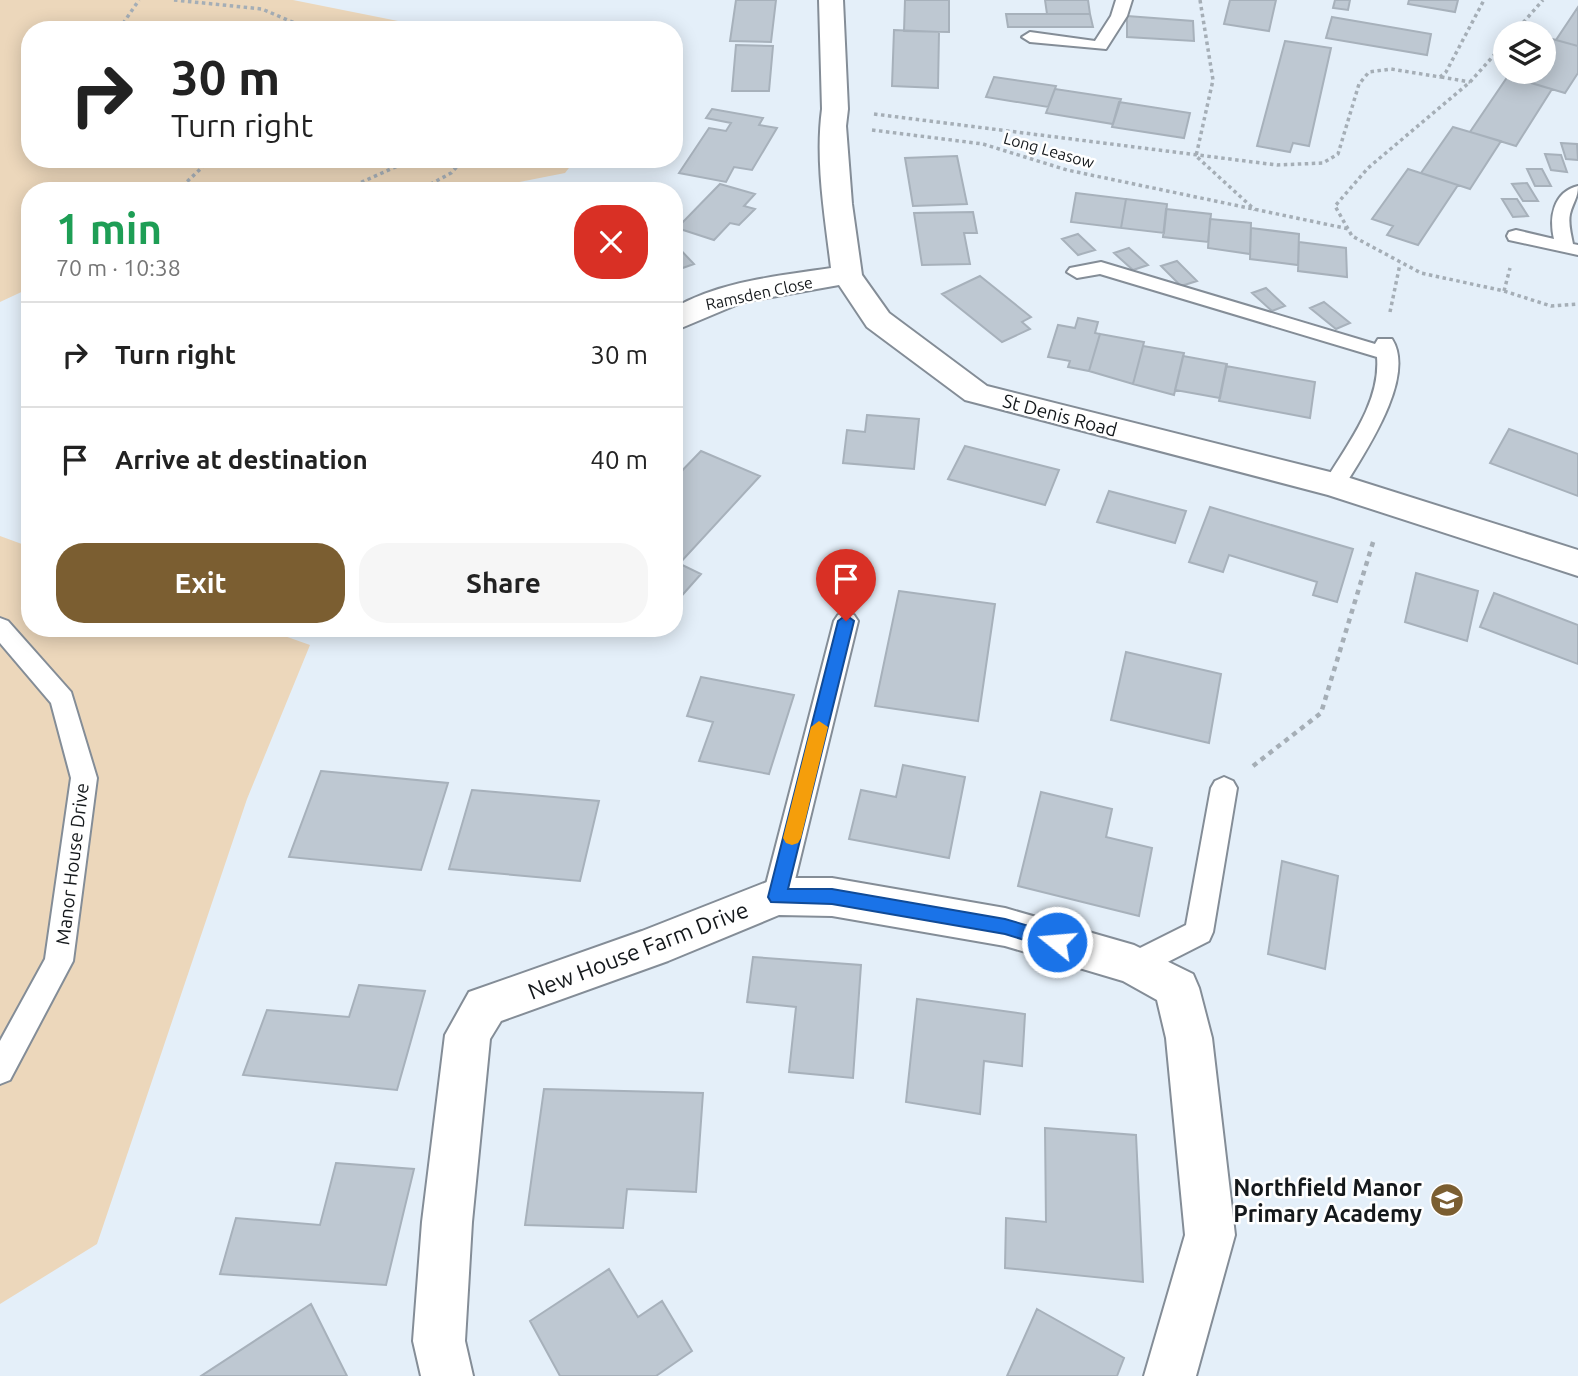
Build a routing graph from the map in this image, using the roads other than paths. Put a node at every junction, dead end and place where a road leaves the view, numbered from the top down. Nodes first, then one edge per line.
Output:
1 (831, 0) edge
2 (1124, 0) edge
3 (1030, 37) dead end
4 (1578, 191) edge
5 (1516, 236) dead end
6 (1571, 249) edge
7 (1077, 272) dead end
8 (848, 275) junction
9 (683, 314) edge
10 (1335, 485) junction
11 (1578, 563) edge
12 (846, 621) dead end
13 (0, 627) edge
14 (1224, 788) road end
15 (777, 897) junction
16 (1134, 965) junction
17 (0, 1070) edge
18 (447, 1376) edge
19 (1170, 1376) edge

1 - 8 street, St Denis Road
2 - 3 lane
4 - 6 lane
5 - 6 lane
7 - 10 lane
8 - 9 street, Ramsden Close
8 - 10 street, St Denis Road
10 - 11 street, St Denis Road
12 - 15 lane
13 - 17 lane, Manor House Drive
14 - 16 lane
15 - 16 street, New House Farm Drive
15 - 18 street, New House Farm Drive
16 - 19 street, New House Farm Drive

